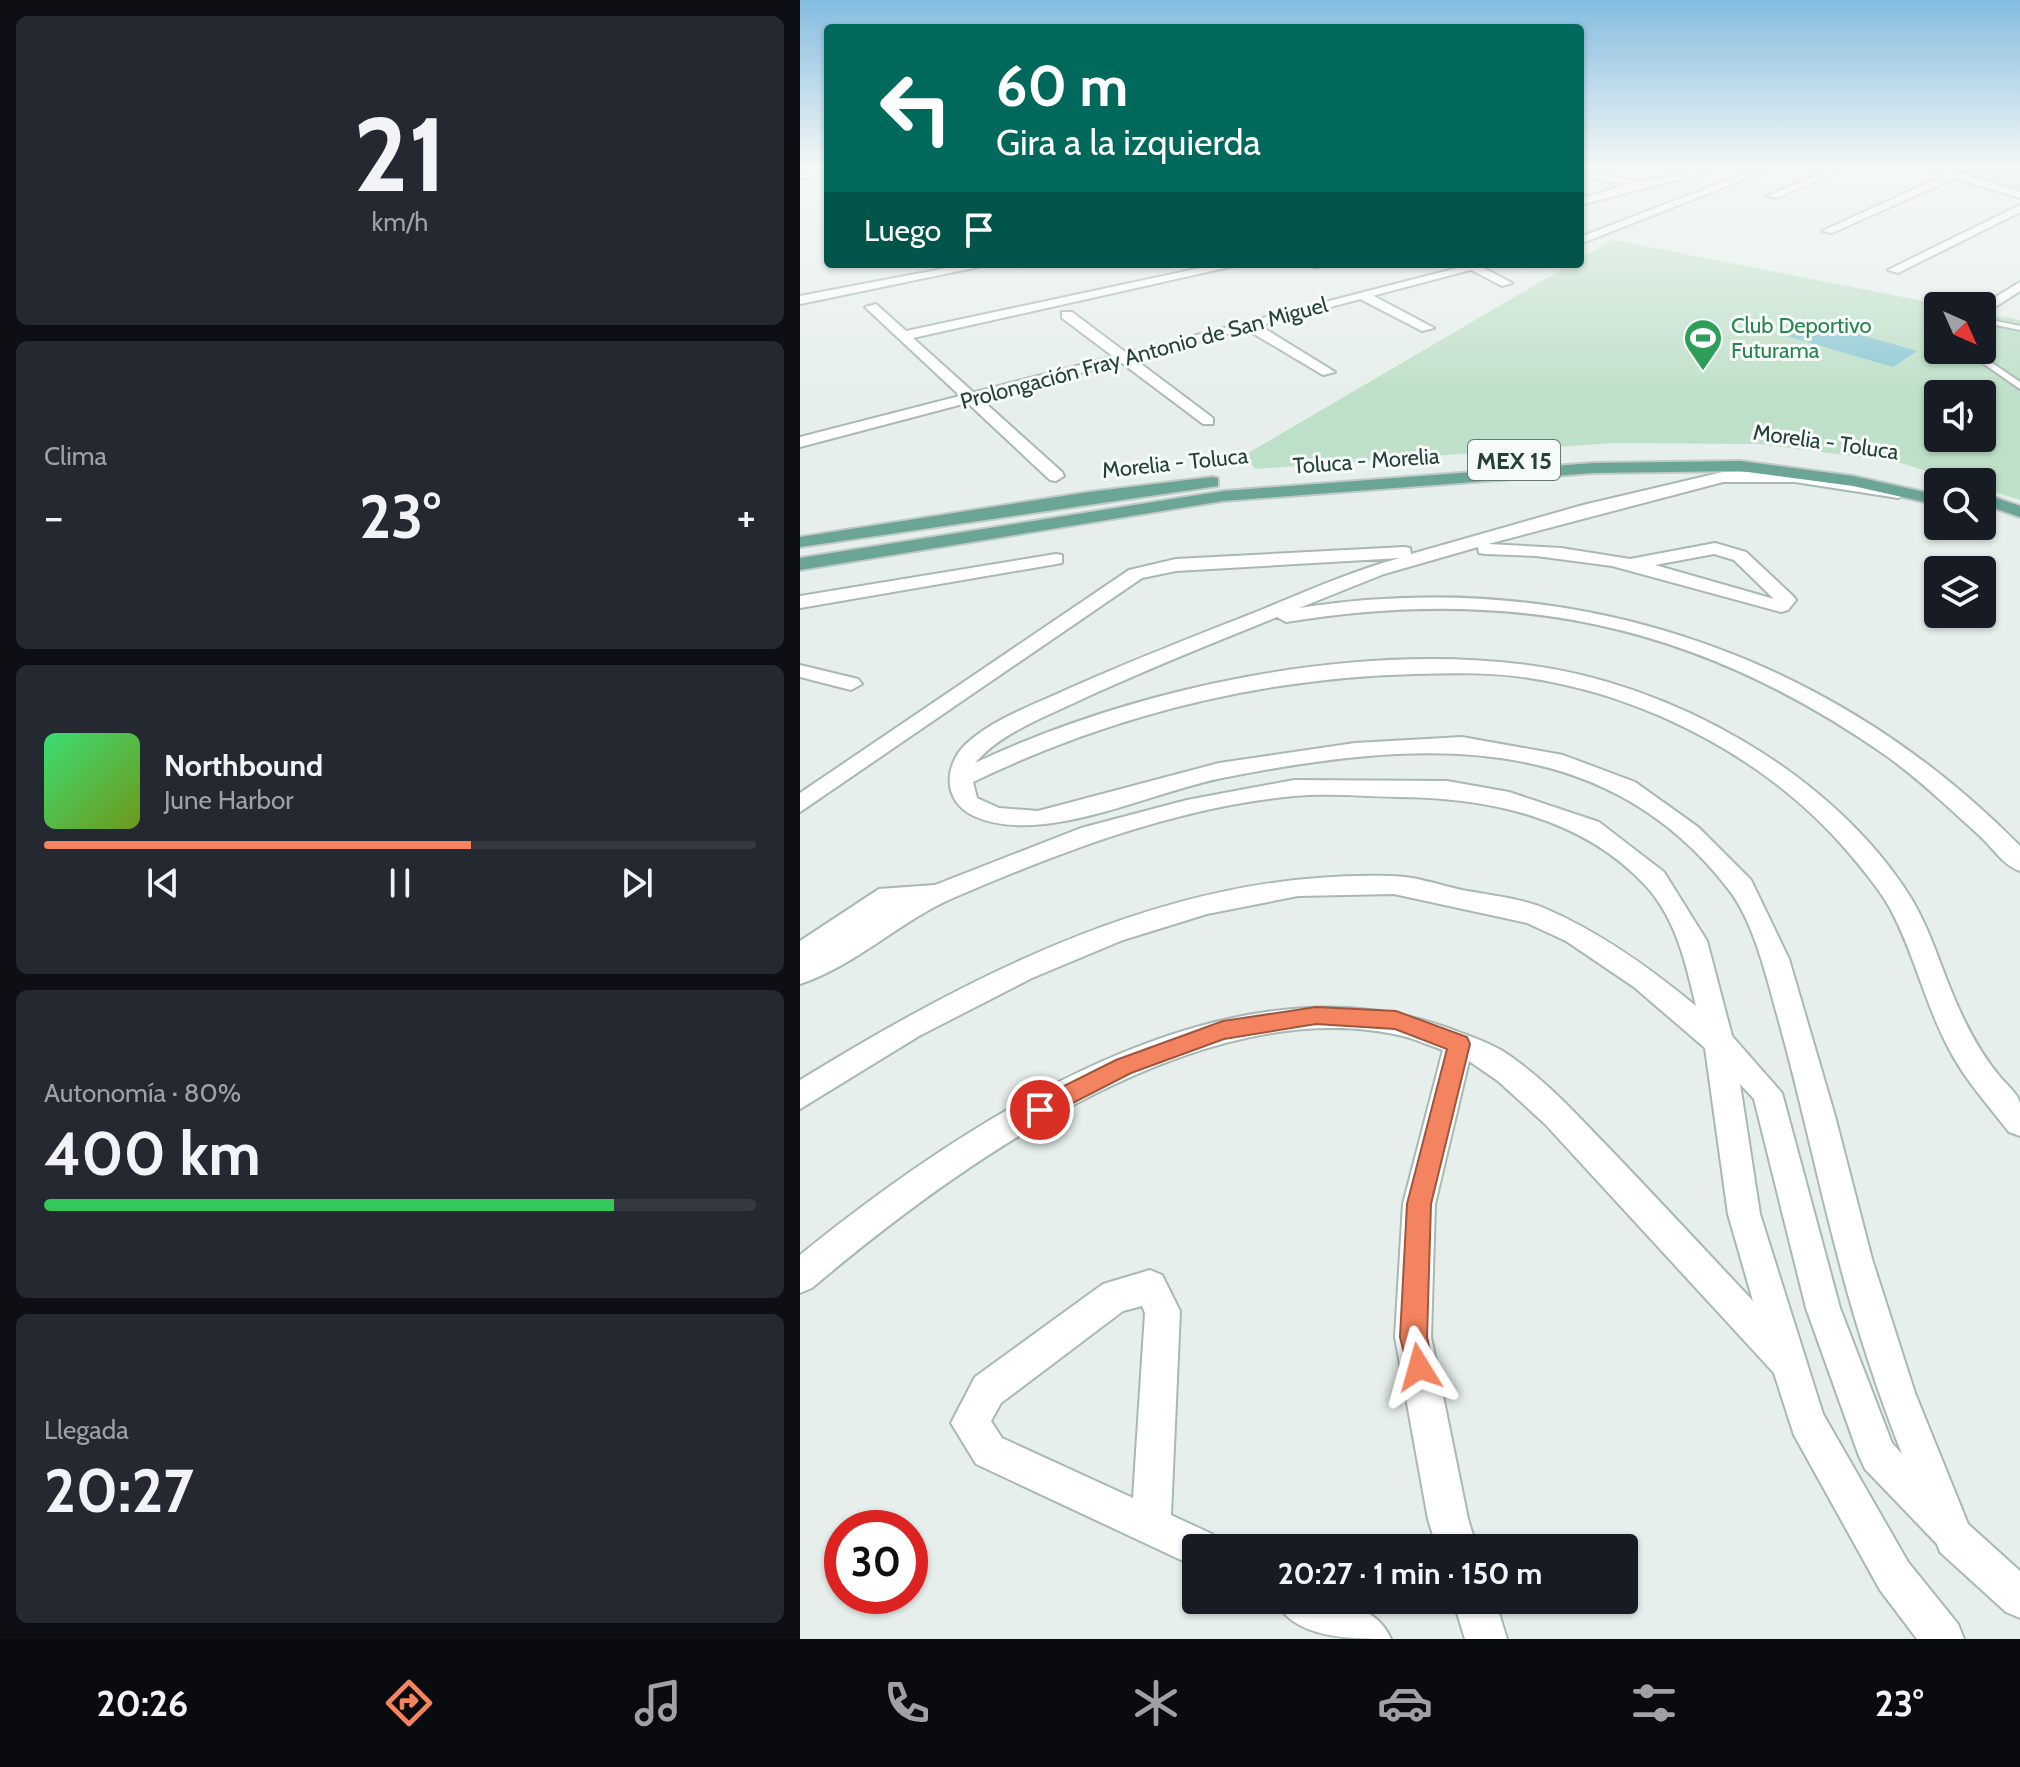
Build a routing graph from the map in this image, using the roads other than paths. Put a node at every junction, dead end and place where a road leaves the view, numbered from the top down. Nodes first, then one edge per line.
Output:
1 (1948, 243) edge
2 (966, 268) edge
3 (1217, 268) edge
4 (1465, 268) edge
5 (1481, 268) edge
6 (1894, 270) dead end
7 (1506, 283) dead end
8 (2020, 286) edge
9 (1364, 296) junction
10 (800, 300) edge
11 (1996, 301) edge
12 (871, 307) dead end
13 (1067, 315) dead end
14 (1996, 323) edge
15 (1249, 325) junction
16 (1427, 328) dead end
17 (2020, 328) edge
18 (903, 336) junction
19 (1123, 358) junction
20 (1988, 364) edge
21 (1328, 372) dead end
22 (2020, 386) edge
23 (970, 399) junction
24 (1208, 421) dead end
25 (800, 442) edge
26 (1056, 476) dead end
27 (1924, 482) edge
28 (1908, 492) junction
29 (1924, 496) edge
30 (1996, 503) edge
31 (2020, 512) edge
32 (1996, 518) edge
33 (2020, 526) edge
34 (800, 545) edge
35 (1454, 549) junction
36 (1056, 559) dead end
37 (800, 564) edge
38 (1628, 565) junction
39 (1321, 591) junction
40 (800, 602) edge
41 (1342, 609) junction
42 (1252, 621) junction
43 (800, 671) edge
44 (851, 684) dead end
45 (1056, 703) junction
46 (1082, 725) junction
47 (960, 779) junction
48 (800, 804) edge
49 (2020, 862) edge
50 (940, 893) junction
51 (800, 955) edge
52 (800, 973) edge
53 (1719, 1042) junction
54 (1459, 1044) junction
55 (800, 1096) edge
56 (2020, 1122) edge
57 (800, 1276) edge
58 (1789, 1364) junction
59 (1151, 1523) junction
60 (1453, 1534) edge
61 (1954, 1538) junction
62 (1182, 1539) edge
63 (2020, 1598) edge
64 (1323, 1614) edge
65 (1478, 1614) edge
66 (1370, 1639) edge
67 (1486, 1639) edge
68 (1943, 1639) edge

1 - 6 street
2 - 10 street
3 - 18 street
4 - 9 street, Prolongación Fray Antonio de San Miguel
5 - 7 street
8 - 11 street
9 - 15 street, Prolongación Fray Antonio de San Miguel
9 - 16 street
12 - 18 street
13 - 19 street
14 - 17 lane
15 - 19 street, Prolongación Fray Antonio de San Miguel
15 - 21 street
18 - 23 street
19 - 23 street, Prolongación Fray Antonio de San Miguel
19 - 24 street
20 - 22 lane
23 - 25 street, Prolongación Fray Antonio de San Miguel
23 - 26 street
27 - 34 main road, Morelia - Toluca / MEX 15
28 - 29 main road, Toluca - Morelia / MEX 15
28 - 35 street
28 - 37 main road, Toluca - Morelia / MEX 15
30 - 31 main road
32 - 33 main road
35 - 38 street
35 - 39 street
35 - 48 street
36 - 40 street
38 - 38 street
39 - 41 street
39 - 42 street
41 - 42 street
41 - 49 street
42 - 45 street
43 - 44 street
45 - 46 street
45 - 47 street
46 - 47 street
46 - 56 street
47 - 61 street
50 - 51 street
50 - 52 street
50 - 53 street
53 - 55 street
53 - 58 street
53 - 61 street
54 - 57 street
54 - 58 street
54 - 60 street
58 - 68 street
59 - 59 street
59 - 62 street
61 - 63 street
64 - 66 street
65 - 67 street

